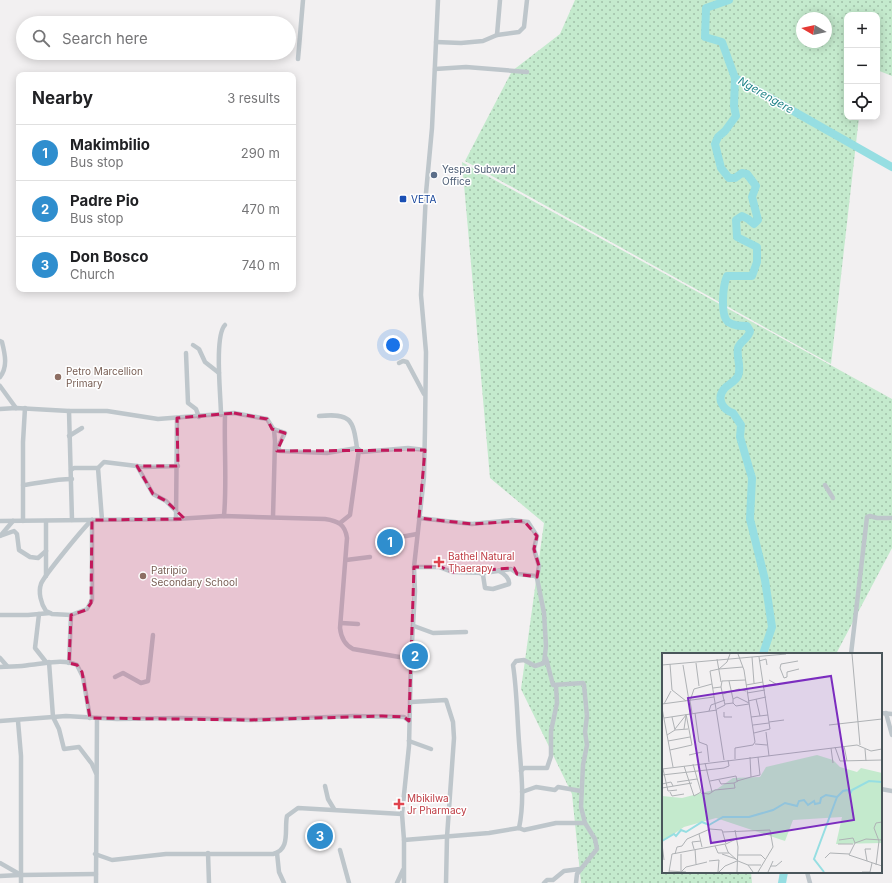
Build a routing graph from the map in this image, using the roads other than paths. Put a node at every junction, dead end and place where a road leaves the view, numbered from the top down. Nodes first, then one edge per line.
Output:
1 (303, 0) edge
2 (438, 0) edge
3 (500, 0) edge
4 (527, 0) edge
5 (497, 35) junction
6 (436, 42) junction
7 (298, 59) dead end
8 (435, 69) junction
9 (527, 72) dead end
10 (225, 325) dead end
11 (0, 341) edge
12 (193, 345) dead end
13 (186, 353) dead end
14 (399, 363) dead end
15 (219, 372) junction
16 (0, 376) edge
17 (0, 385) edge
18 (425, 396) junction
19 (16, 408) junction
20 (25, 408) junction
21 (0, 409) edge
22 (69, 411) junction
23 (223, 415) junction
24 (319, 416) dead end
25 (199, 417) junction
26 (177, 418) junction
27 (82, 428) dead end
28 (272, 429) junction
29 (69, 436) junction
30 (358, 449) junction
31 (425, 450) junction
32 (137, 466) junction
33 (178, 466) junction
34 (98, 468) junction
35 (71, 470) junction
36 (72, 479) junction
37 (23, 485) junction
38 (825, 485) dead end
39 (833, 498) dead end
40 (176, 511) junction
41 (224, 516) junction
42 (273, 517) junction
43 (419, 518) junction
44 (892, 518) edge
45 (72, 520) junction
46 (92, 520) junction
47 (102, 520) junction
48 (176, 520) junction
49 (0, 521) edge
50 (13, 521) junction
51 (23, 521) junction
52 (46, 521) junction
53 (340, 523) junction
54 (417, 534) junction
55 (0, 537) edge
56 (389, 543) dead end
57 (46, 551) junction
58 (370, 557) dead end
59 (346, 560) junction
60 (414, 567) junction
61 (498, 570) junction
62 (479, 572) junction
63 (46, 576) junction
64 (537, 577) junction
65 (50, 613) junction
66 (39, 614) junction
67 (0, 615) edge
68 (71, 615) junction
69 (341, 623) junction
70 (358, 624) dead end
71 (414, 626) junction
72 (466, 632) dead end
73 (153, 635) dead end
74 (851, 653) edge
75 (545, 656) junction
76 (0, 658) edge
77 (411, 659) junction
78 (47, 662) junction
79 (69, 663) junction
80 (7, 666) junction
81 (0, 667) edge
82 (116, 676) dead end
83 (556, 686) junction
84 (411, 702) junction
85 (884, 713) edge
86 (892, 714) edge
87 (53, 717) junction
88 (90, 718) junction
89 (97, 718) junction
90 (0, 721) edge
91 (18, 721) junction
92 (409, 721) junction
93 (892, 735) edge
94 (409, 741) junction
95 (431, 749) dead end
96 (521, 771) junction
97 (96, 775) junction
98 (325, 786) dead end
99 (882, 789) edge
100 (582, 791) junction
101 (892, 791) edge
102 (522, 792) junction
103 (334, 809) junction
104 (402, 814) junction
105 (585, 823) junction
106 (520, 828) junction
107 (447, 837) junction
108 (404, 840) junction
109 (340, 850) dead end
110 (208, 853) junction
111 (277, 853) junction
112 (96, 854) junction
113 (0, 863) edge
114 (404, 869) junction
115 (580, 869) junction
116 (807, 873) edge
117 (96, 874) junction
118 (21, 875) junction
119 (0, 876) edge
120 (21, 883) edge
121 (96, 883) edge
122 (209, 883) edge
123 (284, 883) edge
124 (349, 883) edge
125 (397, 883) edge
126 (404, 883) edge
127 (446, 883) edge
128 (544, 883) edge
129 (576, 883) edge
130 (810, 883) edge

1 - 7 street
2 - 6 street
3 - 5 street
4 - 5 street
5 - 6 street
6 - 8 street
8 - 9 street
8 - 18 street
10 - 15 street
11 - 16 street
12 - 15 street
13 - 25 street
14 - 18 street
15 - 23 street
17 - 19 street
18 - 31 street
19 - 20 street
19 - 21 street
20 - 22 street
20 - 37 street
22 - 26 street
22 - 29 street
23 - 25 street
23 - 28 street
23 - 41 street
24 - 30 street
25 - 26 street
26 - 33 street
27 - 29 street
28 - 30 street
28 - 42 street
29 - 35 street
30 - 31 street
30 - 53 street
31 - 43 street
32 - 33 street
32 - 34 street
32 - 40 street
33 - 40 street
34 - 35 street
34 - 47 street
35 - 36 street
36 - 37 street
36 - 45 street
37 - 51 street
38 - 39 street
40 - 48 street
41 - 42 street
41 - 48 street
42 - 53 street
43 - 54 street
43 - 64 street
44 - 74 street
45 - 46 street
45 - 52 street
46 - 47 street
46 - 63 street
46 - 68 street
47 - 48 street
49 - 50 street
50 - 51 street
50 - 55 street
51 - 52 street
52 - 57 street
53 - 59 street
54 - 56 street
54 - 60 street
55 - 57 street
57 - 63 street
58 - 59 street
59 - 69 street
60 - 62 street
60 - 71 street
61 - 62 street
61 - 62 street
61 - 64 street
63 - 65 street
64 - 75 street
65 - 66 street
65 - 68 street
66 - 67 street
66 - 78 street
68 - 79 street
69 - 70 street
69 - 77 street
71 - 72 street
71 - 77 street
73 - 82 street
75 - 83 street
75 - 96 street
76 - 80 street
77 - 84 street
78 - 79 street
78 - 80 street
78 - 87 street
79 - 88 street
80 - 81 street
83 - 96 street
83 - 100 street
84 - 92 street
84 - 107 street
85 - 86 street
85 - 93 street
87 - 88 street
87 - 91 street
87 - 97 street
88 - 89 street
89 - 92 street
89 - 97 street
90 - 91 street
91 - 118 street
92 - 94 street
94 - 95 street
94 - 104 street
96 - 102 street
97 - 112 street
98 - 103 street
99 - 101 street
100 - 102 street
100 - 105 street
102 - 106 street
103 - 104 street
103 - 111 street
104 - 108 street
105 - 106 street
105 - 115 street
106 - 107 street
107 - 108 street
107 - 127 street
108 - 114 street
109 - 124 street
110 - 111 street
110 - 112 street
110 - 122 street
111 - 123 street
112 - 117 street
113 - 118 street
114 - 125 street
114 - 126 street
115 - 128 street
115 - 129 street
116 - 130 street
117 - 118 street
117 - 121 street
118 - 119 street
118 - 120 street

